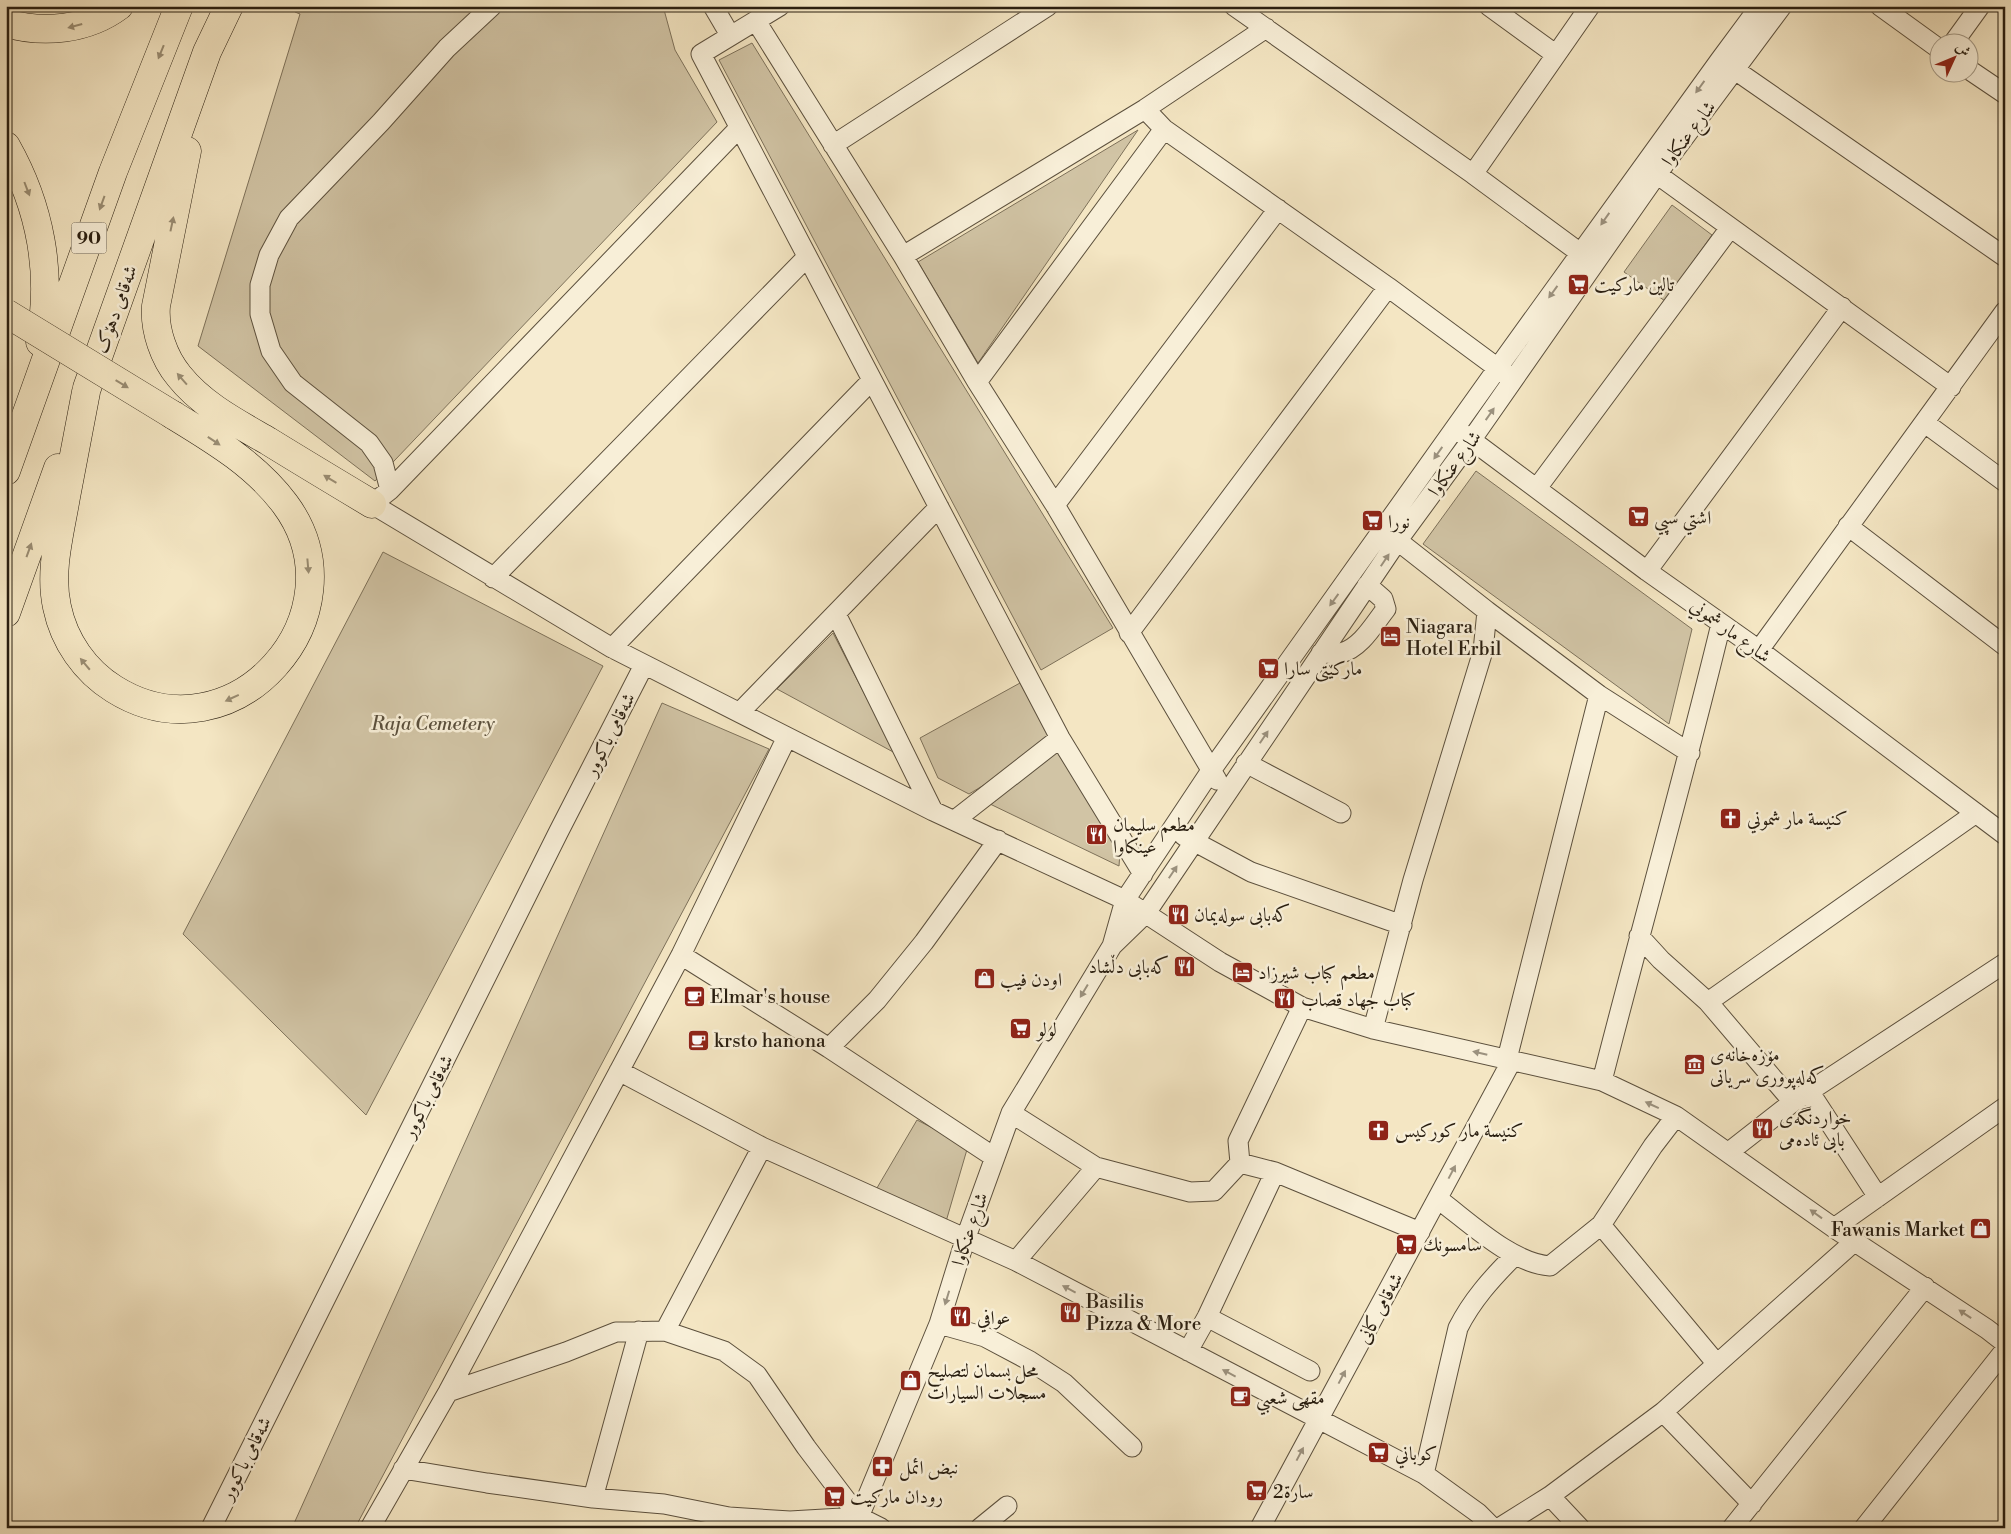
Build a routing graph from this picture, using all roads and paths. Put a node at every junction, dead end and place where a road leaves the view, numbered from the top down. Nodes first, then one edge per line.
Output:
1 (119, 6) edge
2 (179, 6) edge
3 (229, 6) edge
4 (492, 6) edge
5 (713, 6) edge
6 (780, 6) edge
7 (1048, 6) edge
8 (1234, 6) edge
9 (1488, 6) edge
10 (1590, 6) edge
11 (1760, 6) edge
12 (1782, 6) edge
13 (1880, 6) edge
14 (1980, 6) edge
15 (756, 21) junction
16 (6, 23) edge
17 (1266, 28) junction
18 (1961, 32) edge
19 (730, 35) junction
20 (1928, 41) edge
21 (207, 52) junction
22 (1554, 54) junction
23 (1727, 65) junction
24 (1978, 76) edge
25 (2005, 94) edge
26 (1146, 110) junction
27 (739, 128) junction
28 (1164, 129) junction
29 (833, 145) junction
30 (6, 146) edge
31 (1651, 169) junction
32 (1473, 174) junction
33 (1278, 209) junction
34 (1730, 228) junction
35 (903, 256) junction
36 (2005, 256) edge
37 (807, 257) junction
38 (1588, 258) junction
39 (1388, 287) junction
40 (1842, 307) junction
41 (2005, 311) edge
42 (6, 313) edge
43 (1497, 369) junction
44 (872, 380) junction
45 (1513, 380) junction
46 (977, 382) junction
47 (1951, 387) junction
48 (86, 392) junction
49 (1925, 424) junction
50 (1455, 428) junction
51 (1472, 440) junction
52 (6, 465) edge
53 (6, 471) edge
54 (2005, 482) edge
55 (1536, 488) junction
56 (381, 497) junction
57 (1055, 506) junction
58 (939, 507) junction
59 (1848, 526) junction
60 (1391, 535) junction
61 (1647, 571) junction
62 (493, 578) junction
63 (1367, 585) junction
64 (1487, 611) junction
65 (6, 613) edge
66 (836, 614) junction
67 (1721, 624) junction
68 (1129, 633) junction
69 (2005, 646) edge
70 (612, 648) junction
71 (1759, 650) junction
72 (1321, 653) junction
73 (644, 665) junction
74 (1599, 695) junction
75 (740, 712) junction
76 (786, 738) junction
77 (1060, 738) junction
78 (1690, 753) junction
79 (1246, 763) junction
80 (1210, 772) junction
81 (1226, 794) junction
82 (933, 811) junction
83 (1341, 813) dead end
84 (1976, 813) junction
85 (955, 820) junction
86 (1172, 830) junction
87 (2005, 835) edge
88 (998, 840) junction
89 (1194, 842) junction
90 (1143, 874) junction
91 (1125, 900) junction
92 (1146, 913) junction
93 (1402, 925) junction
94 (1639, 936) junction
95 (1112, 946) junction
96 (681, 955) junction
97 (2005, 963) edge
98 (1708, 1002) junction
99 (1302, 1007) junction
100 (1373, 1029) junction
101 (829, 1048) junction
102 (1509, 1060) junction
103 (619, 1070) junction
104 (1602, 1081) junction
105 (1801, 1097) junction
106 (2005, 1107) edge
107 (1011, 1113) junction
108 (1676, 1116) junction
109 (762, 1146) junction
110 (1729, 1152) junction
111 (994, 1157) junction
112 (1240, 1163) junction
113 (1096, 1167) junction
114 (1275, 1172) junction
115 (1878, 1197) junction
116 (1438, 1199) junction
117 (1601, 1225) junction
118 (1834, 1228) junction
119 (1420, 1232) junction
120 (965, 1240) junction
121 (1855, 1241) junction
122 (1514, 1256) junction
123 (1016, 1261) junction
124 (1925, 1287) junction
125 (1207, 1317) junction
126 (939, 1324) junction
127 (1996, 1329) edge
128 (639, 1331) junction
129 (665, 1331) junction
130 (2005, 1343) edge
131 (2005, 1350) edge
132 (1188, 1351) junction
133 (1717, 1364) junction
134 (1310, 1371) dead end
135 (448, 1392) junction
136 (1663, 1412) junction
137 (1318, 1420) junction
138 (1132, 1447) dead end
139 (404, 1469) junction
140 (1424, 1474) junction
141 (1550, 1496) junction
142 (593, 1498) junction
143 (1752, 1504) junction
144 (1006, 1506) dead end
145 (858, 1522) edge
146 (727, 1523) edge
147 (1263, 1527) edge
148 (211, 1528) edge
149 (370, 1528) edge
150 (881, 1528) edge
151 (980, 1528) edge
152 (1493, 1528) edge
153 (1499, 1528) edge
154 (1580, 1528) edge
155 (1732, 1528) edge
156 (1864, 1528) edge

1 -> 16 highway
2 -> 53 highway, 90
3 - 21 highway, شەقامی دهۆک / 90
4 - 56 street
5 - 19 street
6 - 15 street
7 - 29 street
8 - 17 street
9 - 22 street
10 - 22 street
11 - 23 street, شارع عنكاوا
12 - 23 street, شارع عنكاوا
13 - 20 street
14 - 18 street
15 - 19 street
15 - 29 street
17 - 26 street
17 - 32 street
19 - 27 street
21 - 48 highway, شەقامی دهۆک / 90
56 -> 21 highway
22 - 32 street
23 - 31 street, شارع عنكاوا
23 - 36 street
24 - 25 street
26 - 28 street
26 - 35 street
27 - 37 street
27 - 56 street
28 - 33 street
28 - 46 street
29 - 35 street
30 -> 52 highway
31 - 34 street
31 - 38 street, شارع عنكاوا
32 - 38 street
33 - 39 street
33 - 57 street
34 - 40 street
34 - 55 street
35 - 46 street
37 - 44 street
37 - 62 street
38 -> 43 street, شارع عنكاوا
38 - 45 street, شارع عنكاوا
39 - 43 street
39 - 68 street
40 - 47 street
40 - 61 street
41 - 47 street
42 -> 48 highway, bridge
43 - 45 street
43 - 50 street, شارع عنكاوا
44 - 58 street
44 - 70 street
51 -> 45 street, شارع عنكاوا
46 - 57 street
47 - 49 street
65 -> 48 highway, شەقامی دهۆک / 90
49 - 54 street
49 - 59 street
50 - 51 street, شارع مار شموني
50 -> 60 street, شارع عنكاوا
51 - 55 street, شارع مار شموني
51 - 60 street, شارع عنكاوا
55 - 61 street, شارع مار شموني
56 - 62 street
57 - 68 street
58 - 66 street
58 - 77 street
59 - 69 street
59 - 71 street
63 -> 60 street, شارع عنكاوا
60 - 64 street
60 -> 80 street, شارع عنكاوا
61 - 67 street, شارع مار شموني
62 - 70 street
63 - 72 street, شارع عنكاوا
63 - 72 street
64 - 74 street
64 - 93 street
66 - 75 street
66 - 82 street
67 - 71 street, شارع مار شموني
67 - 78 street
68 - 80 street
70 - 73 street
71 - 84 street, شارع مار شموني
79 -> 72 street, شارع عنكاوا
73 - 75 street
73 - 148 street, شەقامی باکوور
74 - 78 street
74 - 102 street, شەقامی کانی
75 - 76 street
76 - 82 street
76 - 96 street
77 - 85 street
77 - 90 street
78 - 94 street
79 - 81 street, شارع عنكاوا
79 - 83 street
80 - 81 street
80 - 86 street, شارع عنكاوا
81 - 89 street, شارع عنكاوا
82 - 85 street
84 - 87 street, شارع مار شموني
84 - 98 street
85 - 88 street
86 - 89 street
86 - 90 street, شارع عنكاوا
88 - 91 street
88 - 101 street
92 -> 89 street, شارع عنكاوا
89 - 93 street
90 - 91 street, شارع عنكاوا
91 - 92 street
91 - 95 street, شارع عنكاوا
92 - 95 street, شارع عنكاوا
92 - 99 street
93 - 100 street
94 - 98 street
94 - 104 street
95 -> 107 street, شارع عنكاوا
96 - 101 street
96 - 103 street
97 - 105 street
98 - 105 street
99 - 100 street
99 - 112 street
102 -> 100 street
101 - 111 street
102 - 104 street
116 -> 102 street, شەقامی کانی
103 - 109 street
103 - 135 street
108 -> 104 street
105 - 110 street
105 - 115 street
106 - 115 street
107 - 111 street, شارع عنكاوا
107 - 113 street
108 - 110 street
108 - 117 street
109 - 120 street
109 - 129 street
118 -> 110 street
111 - 120 street, شارع عنكاوا
112 - 113 street
112 - 114 street
113 - 123 street
114 - 119 street
114 - 125 street
115 - 118 street
116 - 119 street, شەقامی کانی
116 - 122 street
117 - 122 street
117 - 133 street
118 - 121 street
137 -> 119 street, شەقامی کانی
120 - 123 street
120 -> 126 street, شارع عنكاوا
121 - 124 street
121 - 133 street
122 - 140 street
132 -> 123 street
127 -> 124 street
124 - 143 street
125 - 132 street
125 - 134 street
126 - 138 street
126 - 145 street, شارع عنكاوا
127 - 130 street
128 - 129 street
128 - 135 street
128 - 142 street
129 - 145 street
131 - 156 street
137 -> 132 street
133 - 136 street
135 - 139 street
136 - 141 street
136 - 143 street
137 - 140 street
147 -> 137 street, شەقامی کانی
139 - 142 street
139 - 149 street
140 - 152 street
141 - 153 street
141 - 154 street
142 - 146 street
143 - 155 street
144 - 151 street
145 - 146 street
145 - 150 street

